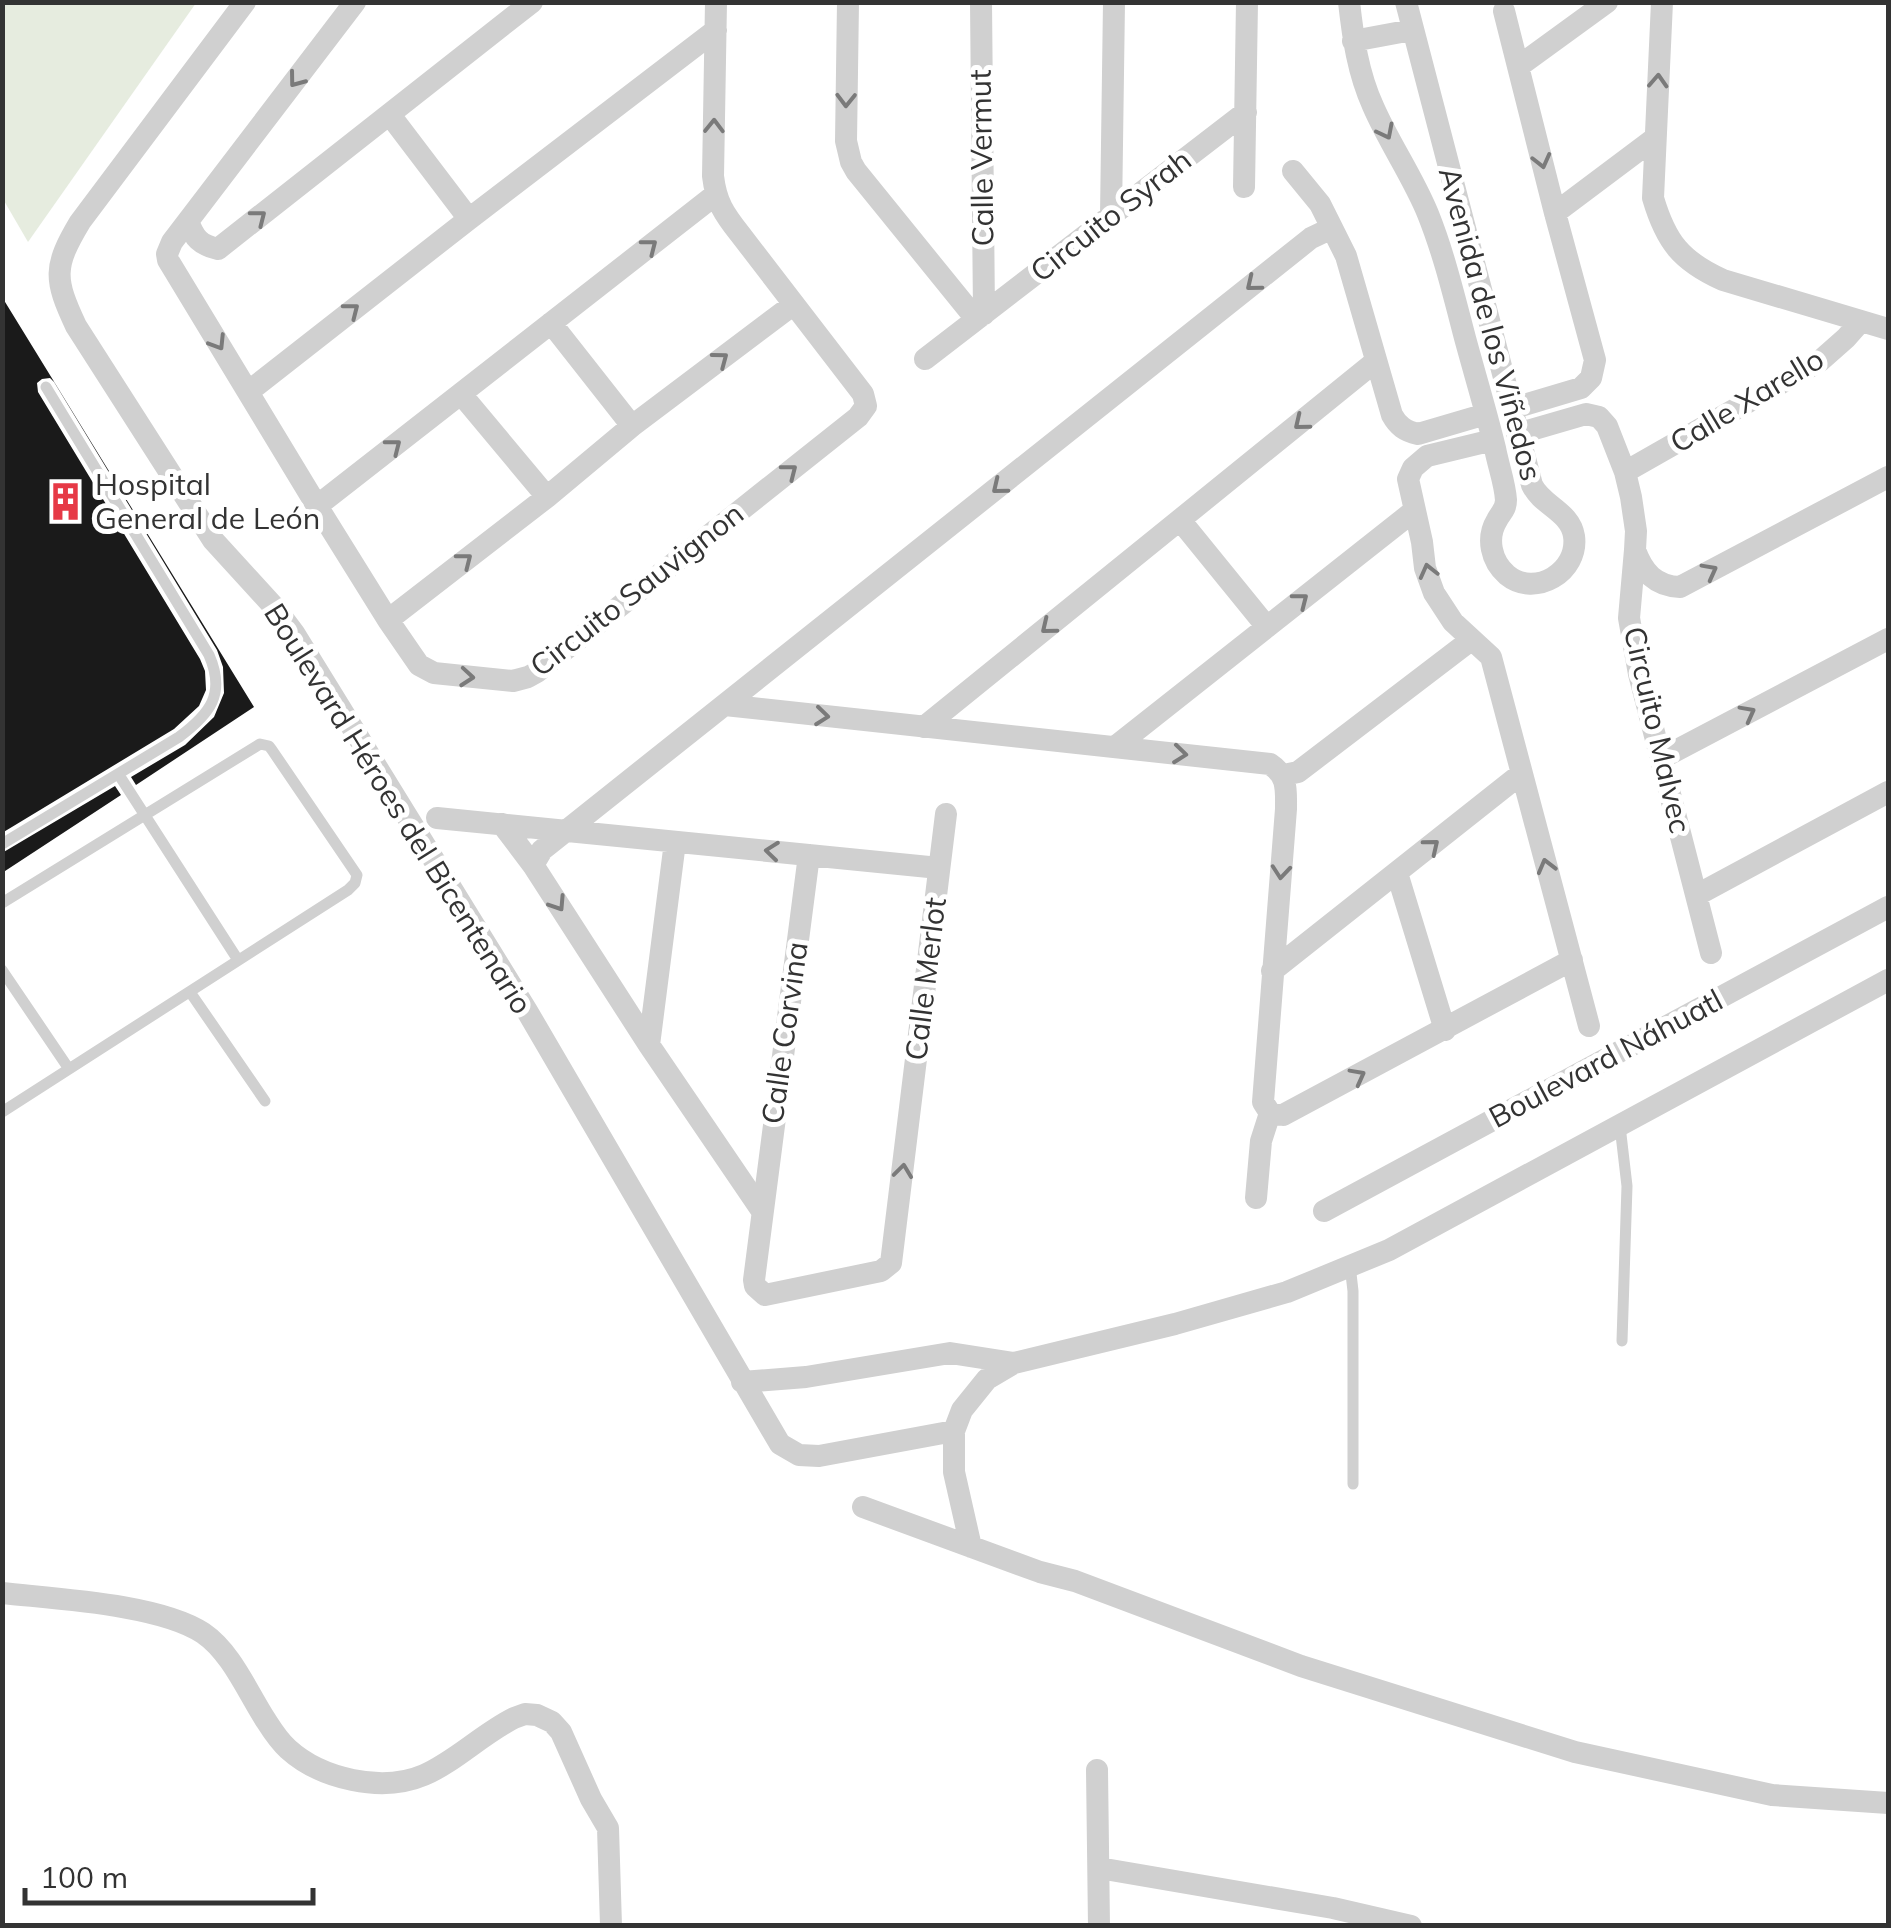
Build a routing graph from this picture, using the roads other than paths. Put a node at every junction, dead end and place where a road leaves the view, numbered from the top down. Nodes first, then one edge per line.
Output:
1 (245, 2) edge
2 (355, 2) edge
3 (532, 2) edge
4 (716, 2) edge
5 (848, 2) edge
6 (980, 2) edge
7 (1114, 2) edge
8 (1247, 2) edge
9 (1349, 2) edge
10 (1406, 2) edge
11 (1608, 2) edge
12 (1662, 2) edge
13 (1504, 11) dead end
14 (716, 30) junction
15 (1412, 30) junction
16 (1353, 41) junction
17 (1518, 66) junction
18 (1246, 112) junction
19 (390, 115) junction
20 (1656, 138) junction
21 (1293, 171) dead end
22 (1244, 187) dead end
23 (716, 195) junction
24 (1555, 213) junction
25 (1111, 215) junction
26 (469, 219) junction
27 (188, 221) junction
28 (1332, 228) junction
29 (794, 304) junction
30 (980, 316) junction
31 (1860, 320) junction
32 (552, 323) junction
33 (1888, 329) edge
34 (924, 358) dead end
35 (1376, 361) junction
36 (46, 387) dead end
37 (248, 392) junction
38 (462, 394) junction
39 (1510, 409) junction
40 (1486, 414) junction
41 (632, 426) junction
42 (1517, 434) junction
43 (1493, 440) junction
44 (1625, 472) junction
45 (1888, 477) edge
46 (547, 496) junction
47 (318, 506) junction
48 (1415, 510) junction
49 (1180, 520) junction
50 (1635, 550) junction
51 (388, 620) junction
52 (1267, 627) junction
53 (1888, 639) edge
54 (1470, 640) junction
55 (764, 673) junction
56 (725, 705) junction
57 (767, 710) junction
58 (924, 726) junction
59 (1115, 748) junction
60 (1662, 758) junction
61 (1522, 774) junction
62 (119, 775) junction
63 (1284, 775) junction
64 (1888, 792) edge
65 (612, 794) junction
66 (146, 814) junction
67 (946, 814) dead end
68 (437, 818) dead end
69 (502, 824) junction
70 (566, 831) junction
71 (614, 836) junction
72 (676, 842) junction
73 (2, 844) edge
74 (809, 855) junction
75 (533, 866) junction
76 (939, 868) junction
77 (1397, 873) junction
78 (1697, 895) junction
79 (2, 903) edge
80 (1888, 907) edge
81 (1711, 953) dead end
82 (238, 960) junction
83 (1572, 960) junction
84 (2, 970) edge
85 (1272, 971) junction
86 (1888, 980) edge
87 (190, 992) junction
88 (1590, 1026) dead end
89 (1444, 1030) junction
90 (649, 1045) junction
91 (70, 1069) junction
92 (265, 1100) dead end
93 (2, 1112) edge
94 (1270, 1113) junction
95 (1620, 1126) junction
96 (1256, 1198) dead end
97 (762, 1211) junction
98 (1324, 1211) dead end
99 (1350, 1266) junction
100 (759, 1292) joint
101 (1622, 1341) dead end
102 (1014, 1364) junction
103 (742, 1382) junction
104 (954, 1431) junction
105 (1353, 1484) dead end
106 (863, 1507) dead end
107 (971, 1547) junction
108 (2, 1592) edge
109 (1097, 1770) dead end
110 (1888, 1802) edge
111 (1099, 1868) junction
112 (611, 1926) edge
113 (1099, 1926) edge
114 (1411, 1926) edge

1 - 103 street, Boulevard Héroes del Bicentenario
2 -> 27 street, Circuito Sauvignon
3 - 19 street
4 - 14 street, Circuito Sauvignon
5 -> 30 street
6 - 30 street, Calle Vermut
7 - 25 street
8 - 18 street
9 - 16 street, Avenida de los Viñedos
10 - 15 street, Avenida de los Viñedos
11 - 17 street
20 -> 12 street
13 - 17 street
23 -> 14 street, Circuito Sauvignon
14 - 26 street
15 - 16 street
15 - 39 street, Avenida de los Viñedos
16 -> 40 street, Avenida de los Viñedos
17 -> 24 street
18 - 22 street
18 - 25 street, Circuito Syrah
19 - 26 street
27 -> 19 street
20 - 24 street
20 - 31 street
21 - 28 street
23 - 29 street, Circuito Sauvignon
32 -> 23 street
24 - 39 street
25 - 30 street, Circuito Syrah
37 -> 26 street
27 -> 37 street, Circuito Sauvignon
28 - 35 street
28 -> 55 street
41 -> 29 street
51 -> 29 street, Circuito Sauvignon
30 - 34 street, Circuito Syrah
31 - 33 street
31 - 44 street, Calle Xarello
32 - 38 street
32 - 41 street
35 - 40 street
35 -> 49 street
36 - 62 lane
37 - 47 street, Circuito Sauvignon
38 - 46 street
47 -> 38 street
39 - 42 street, Avenida de los Viñedos
40 - 43 street, Avenida de los Viñedos
41 - 46 street
42 - 43 street, Avenida de los Viñedos
42 - 44 street, Circuito Malvec
43 - 48 street
44 - 50 street, Circuito Malvec
50 -> 45 street
51 -> 46 street
47 - 51 street, Circuito Sauvignon
52 -> 48 street
54 -> 48 street
49 - 52 street
49 -> 58 street
50 - 60 street, Circuito Malvec
52 - 59 street
60 -> 53 street
54 - 61 street
54 - 63 street
55 - 56 street
55 - 57 street
56 - 57 street
56 - 65 street
57 -> 58 street
58 - 59 street
59 -> 63 street
60 - 78 street, Circuito Malvec
77 -> 61 street
83 -> 61 street
62 - 66 lane
62 - 73 lane
63 -> 85 street
64 - 78 street
65 - 70 street
65 - 71 street
66 - 79 lane
66 - 82 lane
66 - 82 lane
67 - 76 street
68 - 69 street, Calle Merlot
69 - 70 street, Calle Merlot
69 - 75 street
70 - 71 street, Calle Merlot
70 - 75 street
71 - 72 street, Calle Merlot
74 -> 72 street, Calle Merlot
72 - 90 street
74 - 76 street, Calle Merlot
74 - 97 street, Calle Corvina
75 -> 90 street
100 -> 76 street, Calle Merlot
77 - 85 street
77 - 89 street
78 - 81 street, Circuito Malvec
80 - 98 street, Boulevard Náhuatl
82 - 87 lane
83 - 88 street
83 - 89 street
84 - 91 lane
85 - 94 street
86 - 95 street
87 - 91 lane
87 - 92 lane
94 -> 89 street
90 - 97 street
91 - 93 lane
94 - 96 street
95 - 99 street
95 - 101 lane
97 - 100 street, Calle Corvina
99 - 102 street
99 - 105 lane
102 - 103 street
102 - 104 street
103 - 104 street, Boulevard Héroes del Bicentenario
104 - 107 street
106 - 107 street
107 - 110 street
108 - 112 street
109 - 111 street
111 - 113 street
111 - 114 street

